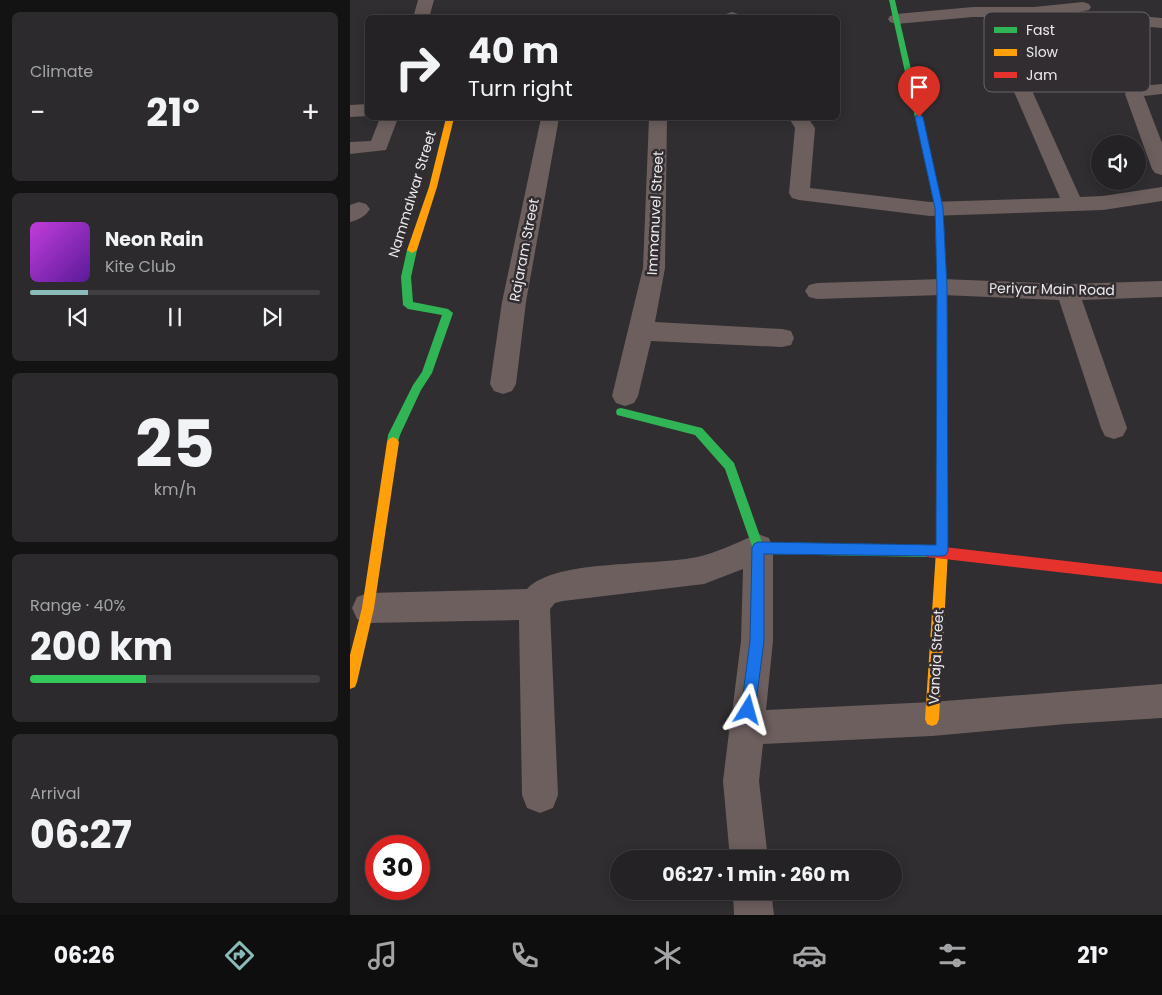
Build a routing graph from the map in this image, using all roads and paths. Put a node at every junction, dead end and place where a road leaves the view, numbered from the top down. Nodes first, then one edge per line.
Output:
1 (426, 0) edge
2 (892, 0) edge
3 (1018, 6) edge
4 (1083, 8) dead end
5 (1059, 10) junction
6 (1062, 12) edge
7 (422, 15) edge
8 (896, 19) junction
9 (1024, 92) edge
10 (1135, 92) edge
11 (365, 110) edge
12 (350, 111) edge
13 (388, 120) edge
14 (449, 120) edge
15 (550, 120) edge
16 (658, 120) edge
17 (801, 120) edge
18 (350, 148) edge
19 (1162, 169) edge
20 (1162, 194) edge
21 (1073, 204) junction
22 (939, 208) junction
23 (942, 287) junction
24 (1162, 289) edge
25 (817, 291) dead end
26 (1068, 292) junction
27 (642, 331) junction
28 (782, 338) dead end
29 (503, 384) dead end
30 (623, 404) joint
31 (1114, 428) dead end
32 (758, 548) junction
33 (942, 551) junction
34 (1162, 578) edge
35 (534, 604) junction
36 (368, 608) junction
37 (350, 682) edge
38 (1162, 701) edge
39 (932, 719) junction
40 (745, 728) junction
41 (540, 795) dead end
42 (748, 850) edge
43 (753, 900) edge
44 (754, 915) edge

1 - 7 street
2 - 8 street, Vanaja Street
3 - 5 street
3 - 8 street
4 - 5 street
5 - 6 street
8 - 22 street, Vanaja Street
9 - 21 street
10 - 19 street
11 - 12 street
13 - 18 street
14 - 36 street, Nammalwar Street
15 - 29 street, Rajaram Street
16 - 27 street, Immanuvel Street
17 - 22 street
20 - 21 street
21 - 22 street
22 - 23 street, Vanaja Street
23 - 25 street, Periyar Main Road
23 - 26 street, Periyar Main Road
23 - 33 street, Vanaja Street
24 - 26 street, Periyar Main Road
26 - 31 street
27 - 28 street
27 - 30 street, Immanuvel Street
30 - 32 street
32 - 33 street
32 - 35 street
32 - 40 street
33 - 34 street
33 - 39 street, Vanaja Street
35 - 36 street
35 - 41 street
36 - 37 street, Nammalwar Street
38 - 39 street
39 - 40 street, Vanaja Street
40 - 42 street
43 - 44 street

